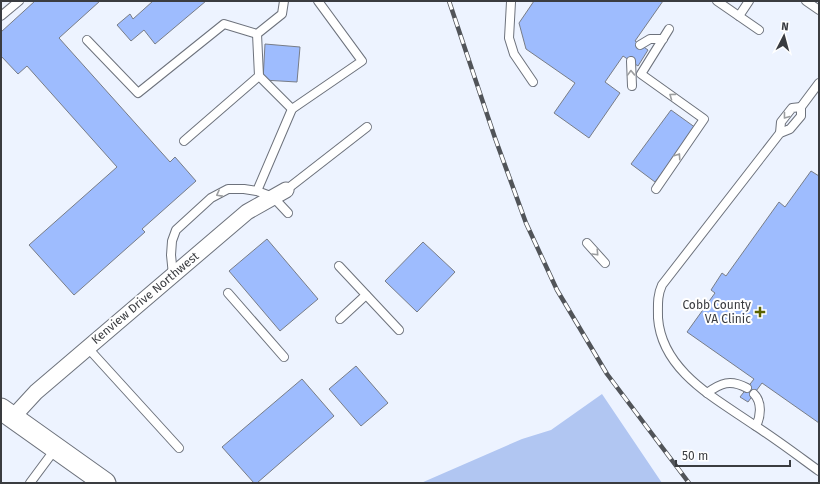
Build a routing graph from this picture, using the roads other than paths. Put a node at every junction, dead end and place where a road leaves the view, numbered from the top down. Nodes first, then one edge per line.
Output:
1 (19, 1) edge
2 (284, 1) edge
3 (318, 1) edge
4 (749, 1) edge
5 (806, 1) edge
6 (511, 2) dead end
7 (719, 3) edge
8 (819, 10) edge
9 (1, 16) edge
10 (739, 16) junction
11 (669, 29) dead end
12 (759, 30) dead end
13 (256, 34) junction
14 (663, 39) junction
15 (86, 40) dead end
16 (640, 45) dead end
17 (631, 61) dead end
18 (258, 76) junction
19 (533, 82) dead end
20 (819, 83) edge
21 (632, 86) dead end
22 (801, 107) junction
23 (292, 109) junction
24 (367, 127) dead end
25 (780, 133) junction
26 (184, 141) dead end
27 (656, 189) dead end
28 (286, 190) joint
29 (257, 191) junction
30 (273, 197) junction
31 (288, 212) dead end
32 (587, 243) dead end
33 (605, 264) dead end
34 (339, 266) dead end
35 (173, 275) junction
36 (228, 292) dead end
37 (366, 294) junction
38 (340, 319) dead end
39 (399, 330) dead end
40 (87, 348) junction
41 (284, 357) dead end
42 (747, 388) dead end
43 (707, 393) junction
44 (754, 394) dead end
45 (7, 413) edge
46 (756, 426) junction
47 (56, 448) junction
48 (178, 448) dead end
49 (819, 471) edge
50 (30, 483) edge
51 (105, 483) edge

1 - 9 lane
2 - 13 lane
3 - 23 lane
4 - 10 lane
5 - 8 lane
6 - 19 lane
7 - 10 lane
10 - 12 lane
11 - 14 lane
13 - 15 lane
13 - 18 lane
14 - 16 lane
27 -> 14 lane
21 -> 17 lane
18 - 23 lane
18 - 26 lane
20 - 22 lane
22 - 25 lane
22 -> 25 lane
23 - 29 lane
24 - 28 lane
25 - 43 lane
28 - 30 street, Kenview Drive Northwest
29 - 30 lane
29 -> 35 lane
30 - 31 lane
30 - 35 street, Kenview Drive Northwest
32 -> 33 lane
34 - 37 lane
35 - 40 street, Kenview Drive Northwest
36 - 41 lane
37 - 38 lane
37 - 39 lane
40 - 45 street, Kenview Drive Northwest
40 - 48 lane
42 - 43 lane
43 - 46 lane
44 - 46 lane
45 - 47 street
46 - 49 lane
47 - 50 lane
47 - 51 street

